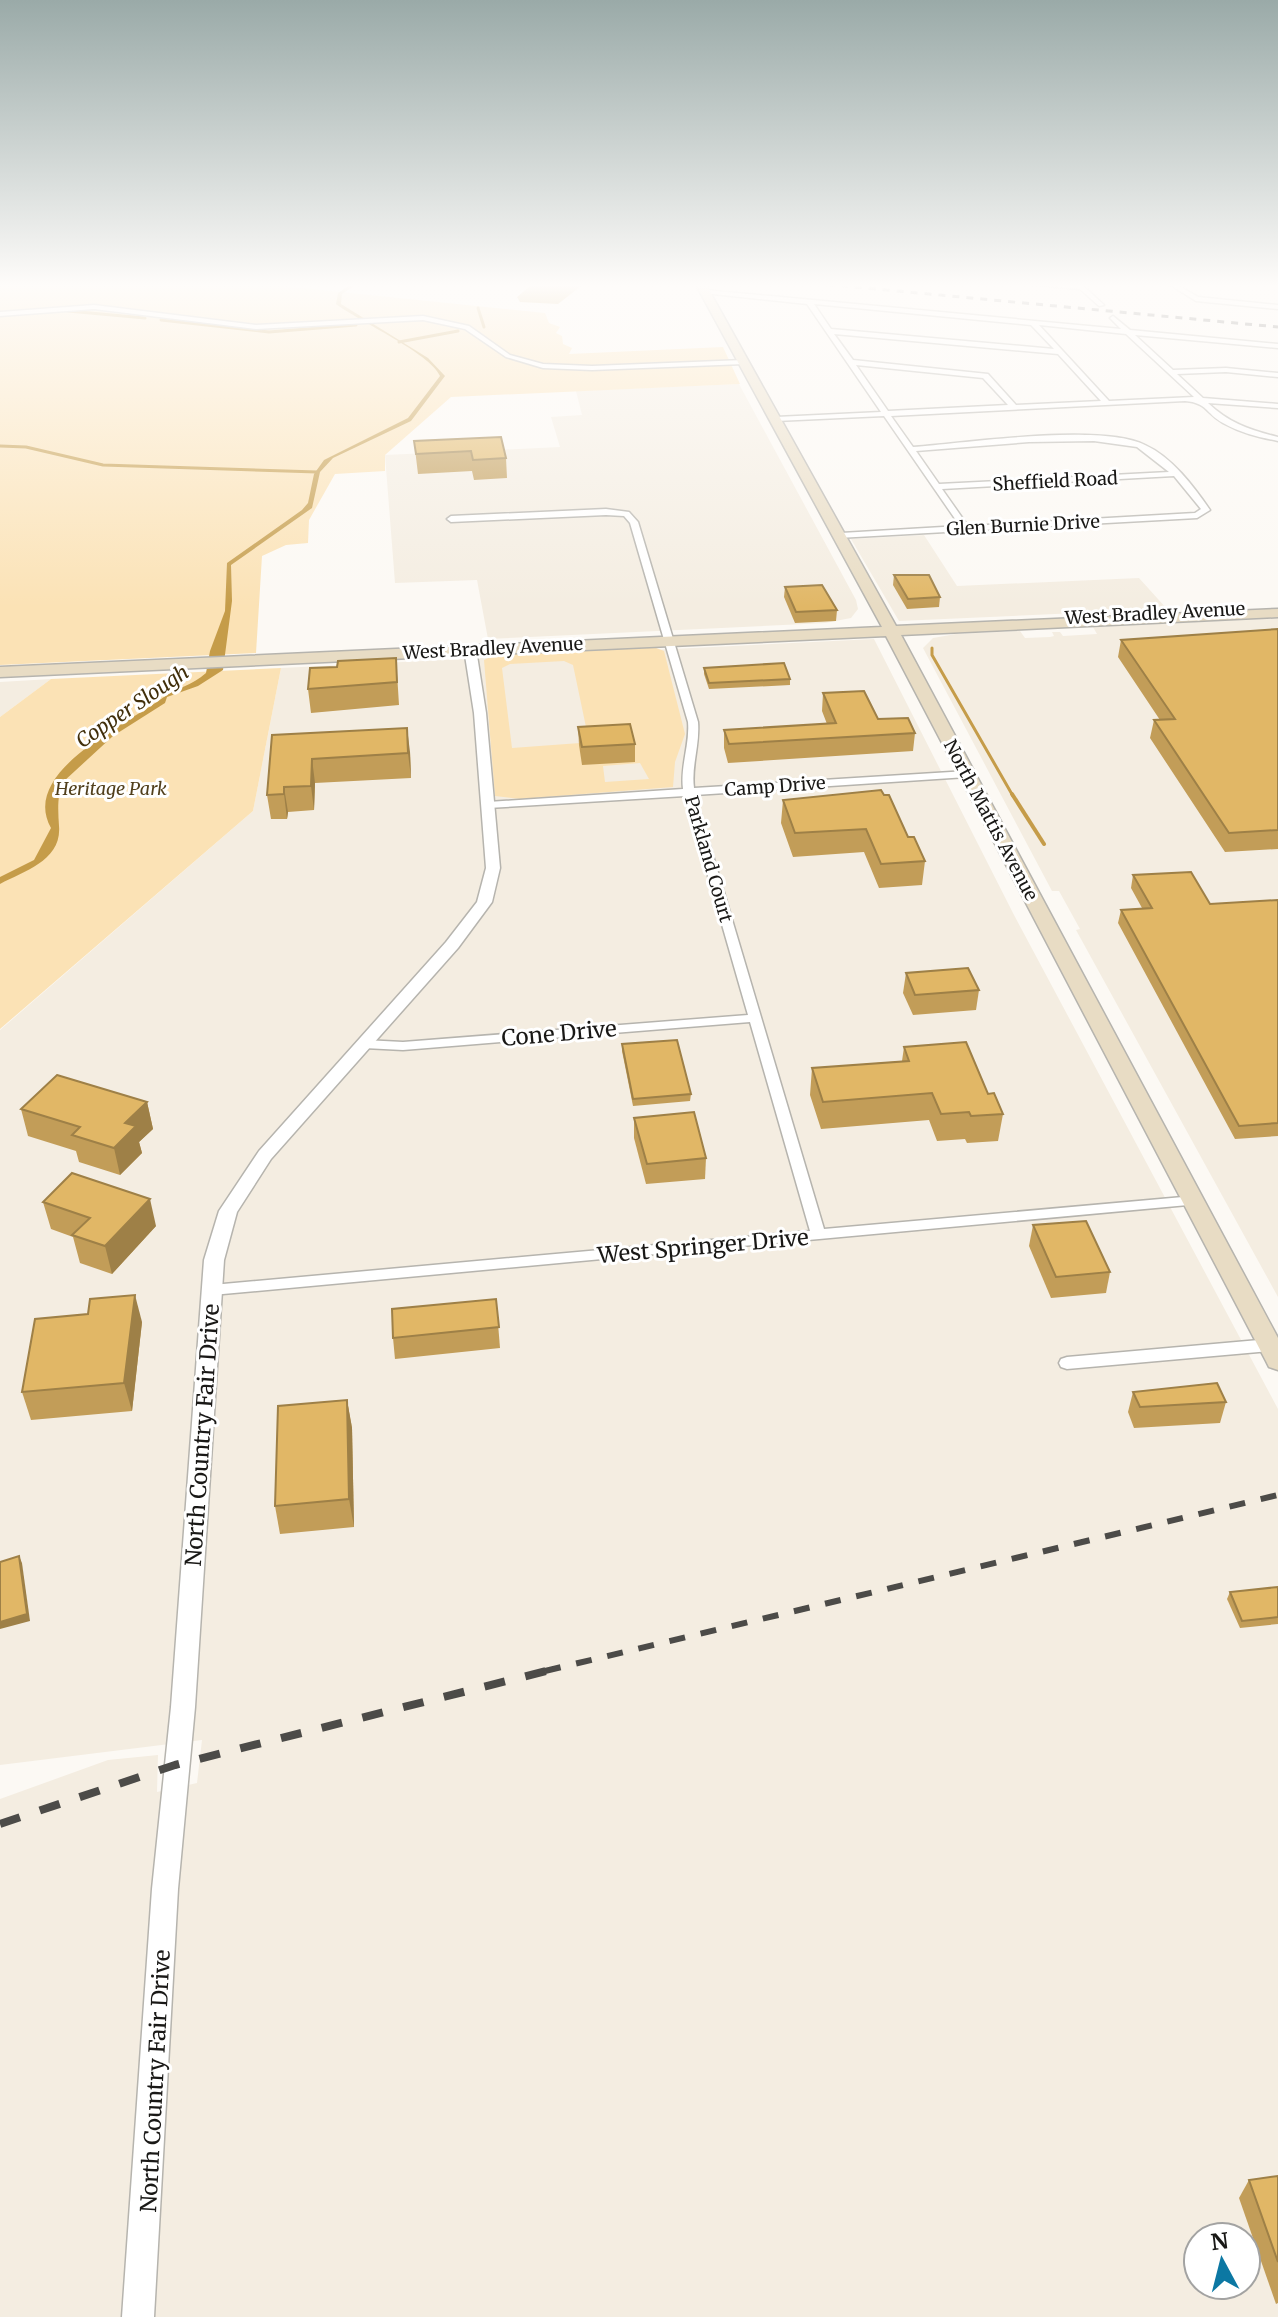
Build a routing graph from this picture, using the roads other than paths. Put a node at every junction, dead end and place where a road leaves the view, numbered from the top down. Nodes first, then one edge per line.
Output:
1 (760, 391) edge
2 (871, 391) edge
3 (999, 391) edge
4 (1096, 391) edge
5 (1192, 391) edge
6 (1200, 399) junction
7 (1107, 403) junction
8 (1278, 406) edge
9 (1014, 407) junction
10 (886, 413) junction
11 (776, 419) junction
12 (1278, 439) edge
13 (911, 449) junction
14 (1173, 474) junction
15 (937, 487) junction
16 (451, 519) dead end
17 (965, 528) junction
18 (841, 536) junction
19 (1278, 610) edge
20 (946, 626) junction
21 (890, 629) junction
22 (670, 639) junction
23 (470, 649) junction
24 (904, 657) junction
25 (0, 672) edge
26 (967, 774) junction
27 (689, 792) junction
28 (488, 805) junction
29 (754, 1018) junction
30 (364, 1044) junction
31 (1194, 1201) junction
32 (819, 1236) junction
33 (212, 1290) junction
34 (1274, 1353) edge
35 (1067, 1363) dead end
36 (138, 2317) edge

1 - 11 main road, North Mattis Avenue
2 - 10 street
3 - 9 street
4 - 7 street
5 - 6 street
6 - 7 street
6 - 8 street
6 - 12 street
7 - 9 street
9 - 10 street
10 - 11 street
10 - 13 street
11 - 18 main road, North Mattis Avenue
13 - 14 street
13 - 15 street
14 - 15 street, Sheffield Road
14 - 17 street, Glen Burnie Drive
15 - 17 street
16 - 22 street, Parkland Court
17 - 18 street, Glen Burnie Drive
18 - 21 main road, North Mattis Avenue
19 - 20 main road, West Bradley Avenue
20 - 21 main road, West Bradley Avenue
20 - 24 main road
21 - 22 main road, West Bradley Avenue
21 - 24 main road, North Mattis Avenue
22 - 23 main road, West Bradley Avenue
22 - 27 street, Parkland Court
23 - 25 main road, West Bradley Avenue
23 - 28 street, North Country Fair Drive
24 - 26 main road, North Mattis Avenue
26 - 27 street, Camp Drive
26 - 31 main road, North Mattis Avenue
27 - 28 street, Camp Drive
27 - 29 street, Parkland Court
28 - 30 street, North Country Fair Drive
29 - 30 street, Cone Drive
29 - 32 street, Parkland Court
30 - 33 street, North Country Fair Drive
31 - 32 street, West Springer Drive
31 - 34 main road, North Mattis Avenue
32 - 33 street, West Springer Drive
33 - 36 street, North Country Fair Drive
34 - 35 street

